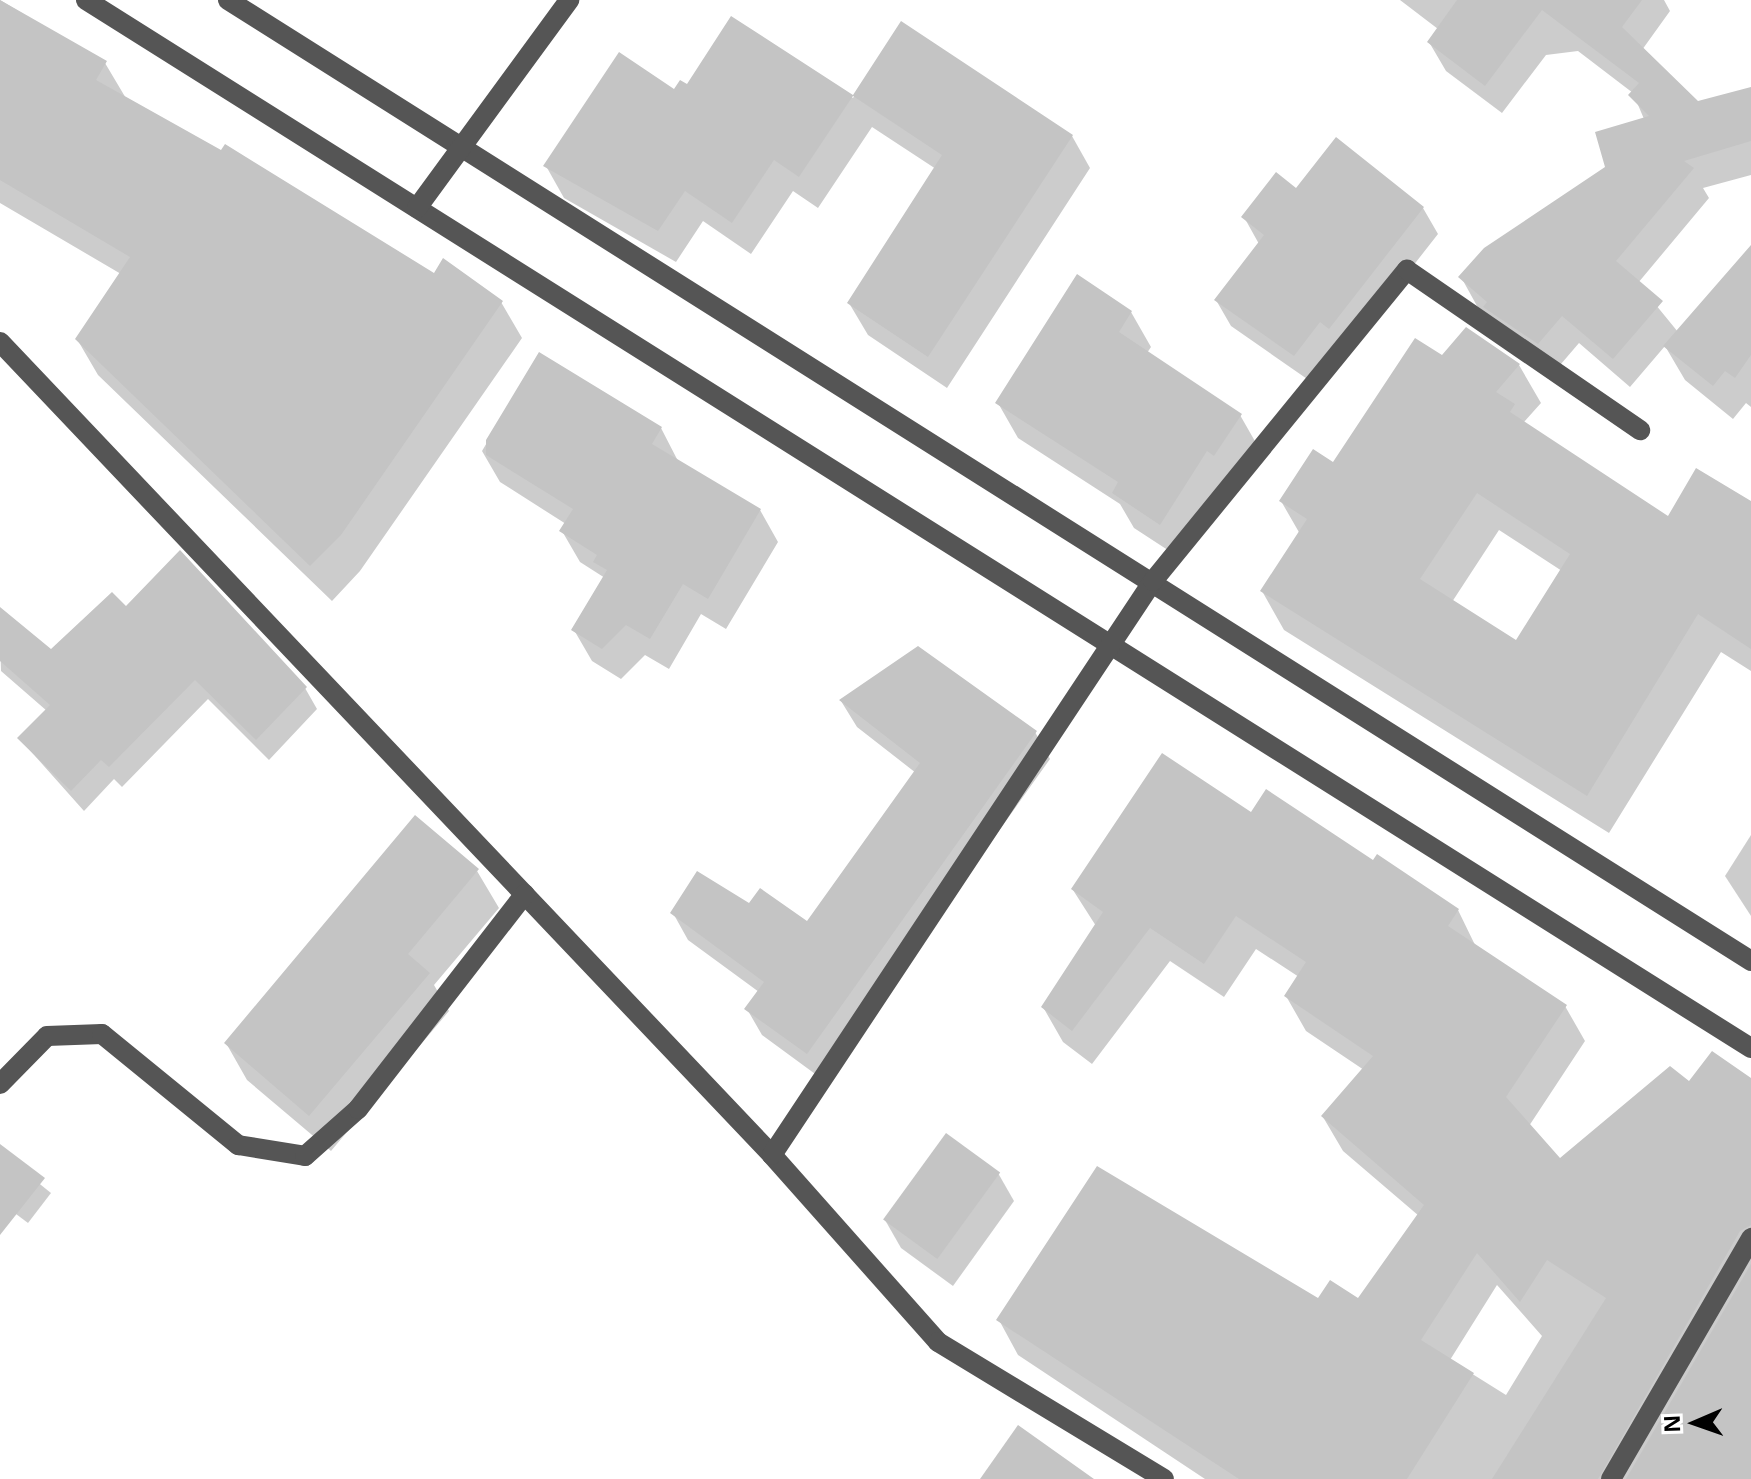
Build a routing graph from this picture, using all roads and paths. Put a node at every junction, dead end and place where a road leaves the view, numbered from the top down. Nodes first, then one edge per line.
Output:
1 (86, 0) edge
2 (228, 0) edge
3 (569, 0) edge
4 (459, 145) junction
5 (417, 208) junction
6 (0, 342) edge
7 (1640, 430) dead end
8 (1153, 581) junction
9 (1114, 645) junction
10 (525, 894) junction
11 (1751, 961) edge
12 (1751, 1048) edge
13 (0, 1084) edge
14 (772, 1155) junction
15 (1751, 1238) edge
16 (1164, 1479) edge
17 (1611, 1479) edge

1 - 5 street
2 - 4 street
3 - 4 street
4 - 5 street
4 - 8 street
5 - 9 street
6 - 10 street
7 - 8 street
8 - 9 street
8 - 11 street
9 - 12 street
9 - 14 street
10 - 13 street
10 - 14 street
14 - 16 street
15 - 17 street

